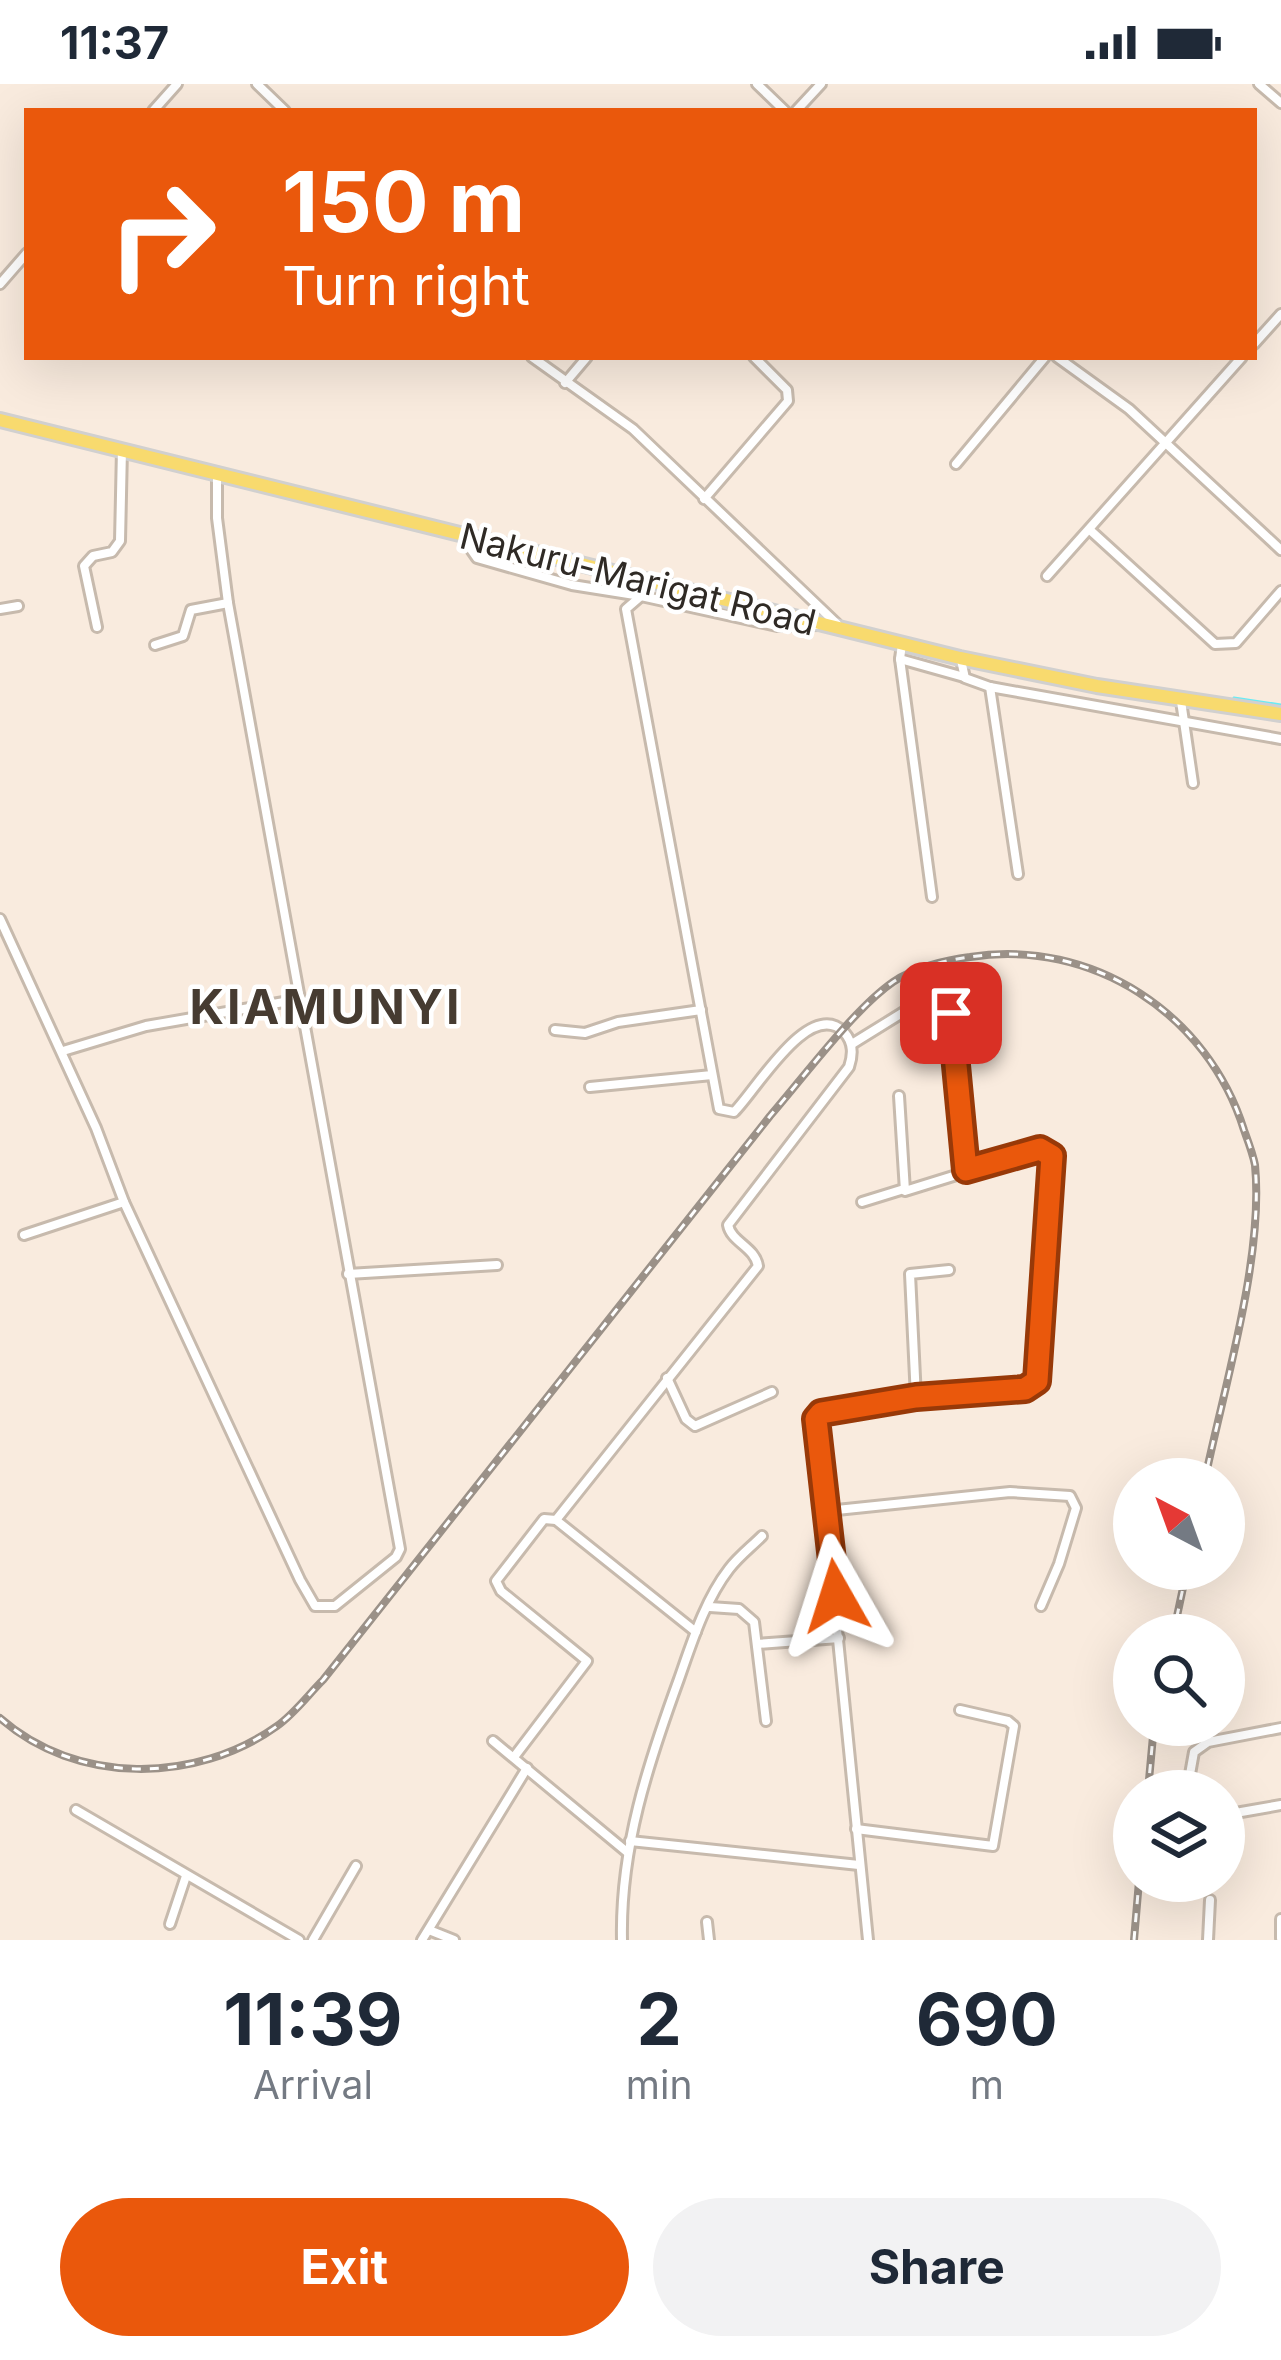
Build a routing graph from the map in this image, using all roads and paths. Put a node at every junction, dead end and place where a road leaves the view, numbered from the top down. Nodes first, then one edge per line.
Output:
1 (257, 84) edge
2 (757, 84) edge
3 (821, 84) edge
4 (1259, 84) edge
5 (1281, 103) edge
6 (283, 108) edge
7 (782, 108) edge
8 (799, 108) edge
9 (24, 256) edge
10 (0, 284) edge
11 (1281, 314) edge
12 (1257, 341) edge
13 (536, 360) edge
14 (584, 360) edge
15 (757, 360) edge
16 (1043, 360) edge
17 (1061, 360) edge
18 (1239, 360) edge
19 (565, 383) junction
20 (0, 420) edge
21 (1165, 443) junction
22 (122, 448) junction
23 (956, 464) dead end
24 (218, 473) junction
25 (704, 499) junction
26 (1090, 530) junction
27 (472, 540) junction
28 (1281, 550) edge
29 (1047, 576) dead end
30 (1281, 592) edge
31 (622, 594) junction
32 (641, 596) junction
33 (228, 603) junction
34 (18, 606) dead end
35 (0, 609) edge
36 (626, 609) junction
37 (826, 624) junction
38 (97, 627) dead end
39 (842, 628) junction
40 (155, 645) dead end
41 (901, 651) junction
42 (960, 658) junction
43 (965, 678) junction
44 (990, 687) junction
45 (1181, 700) junction
46 (1281, 714) edge
47 (1182, 721) junction
48 (1281, 739) edge
49 (1193, 783) dead end
50 (1018, 874) dead end
51 (932, 897) dead end
52 (0, 919) edge
53 (301, 999) junction
54 (701, 1010) junction
55 (555, 1030) dead end
56 (852, 1044) junction
57 (62, 1052) junction
58 (712, 1075) junction
59 (590, 1087) dead end
60 (899, 1096) dead end
61 (966, 1170) junction
62 (904, 1190) junction
63 (124, 1202) junction
64 (862, 1202) dead end
65 (23, 1234) dead end
66 (497, 1264) dead end
67 (949, 1270) dead end
68 (348, 1274) junction
69 (667, 1378) junction
70 (772, 1392) dead end
71 (916, 1397) junction
72 (827, 1511) junction
73 (556, 1520) junction
74 (762, 1536) dead end
75 (1041, 1606) dead end
76 (710, 1607) junction
77 (695, 1632) junction
78 (840, 1638) junction
79 (757, 1644) junction
80 (960, 1710) dead end
81 (766, 1721) dead end
82 (1281, 1728) edge
83 (493, 1741) dead end
84 (514, 1757) junction
85 (527, 1768) junction
86 (1191, 1770) edge
87 (1281, 1805) edge
88 (76, 1810) dead end
89 (1245, 1811) edge
90 (856, 1829) junction
91 (629, 1846) junction
92 (859, 1865) junction
93 (356, 1866) dead end
94 (186, 1876) junction
95 (1210, 1902) edge
96 (1281, 1918) edge
97 (707, 1922) dead end
98 (170, 1924) dead end
99 (428, 1930) junction
100 (1281, 1938) edge
101 (299, 1940) edge
102 (313, 1940) edge
103 (422, 1940) edge
104 (454, 1940) edge
105 (622, 1940) edge
106 (709, 1940) edge
107 (868, 1940) edge
108 (1208, 1940) edge

1 - 6 street
2 - 7 street
3 - 8 street
4 - 5 street
9 - 10 street
11 - 12 street
13 - 19 street
14 - 19 street
15 - 25 street
16 - 23 street
17 - 21 street
18 - 21 street
19 - 25 street
20 - 22 main road, Nakuru-Marigat Road
21 - 26 street
21 - 28 street
22 - 24 main road, Nakuru-Marigat Road
22 - 38 street
24 - 27 main road, Nakuru-Marigat Road
24 - 33 street
25 - 39 street
26 - 29 street
26 - 30 street
27 - 31 street
27 - 37 main road, Nakuru-Marigat Road
31 - 32 street
31 - 36 street
32 - 36 street
32 - 37 street
33 - 40 street
33 - 53 street
34 - 35 street
36 - 54 street
37 - 39 main road, Nakuru-Marigat Road
39 - 41 main road, Nakuru-Marigat Road
41 - 42 main road, Nakuru-Marigat Road
41 - 43 street
41 - 51 street
42 - 43 street
42 - 45 main road, Nakuru-Marigat Road
43 - 44 street
44 - 47 street
44 - 50 street
45 - 46 main road, Nakuru-Marigat Road
45 - 47 street
47 - 48 street
47 - 49 street
52 - 57 street
53 - 57 street
53 - 68 street
54 - 55 street
54 - 58 street
56 - 58 street
56 - 61 street
56 - 69 street
57 - 63 street
58 - 59 street
60 - 62 street
61 - 62 street
61 - 71 street
62 - 64 street
63 - 65 street
63 - 68 street
66 - 68 street
67 - 71 street
69 - 70 street
69 - 73 street
71 - 72 street
72 - 75 street
72 - 78 street
73 - 77 street
73 - 84 street
74 - 76 street
76 - 77 street
76 - 79 street
77 - 91 street
78 - 79 street
78 - 90 street
79 - 81 street
80 - 90 street
82 - 86 street
83 - 84 street
84 - 85 street
85 - 91 street
85 - 99 street
87 - 89 street
88 - 94 street
90 - 92 street
91 - 92 street
91 - 105 street
92 - 107 street
93 - 102 street
94 - 98 street
94 - 101 street
95 - 108 street
96 - 100 street
97 - 106 street
99 - 103 street
99 - 104 street

